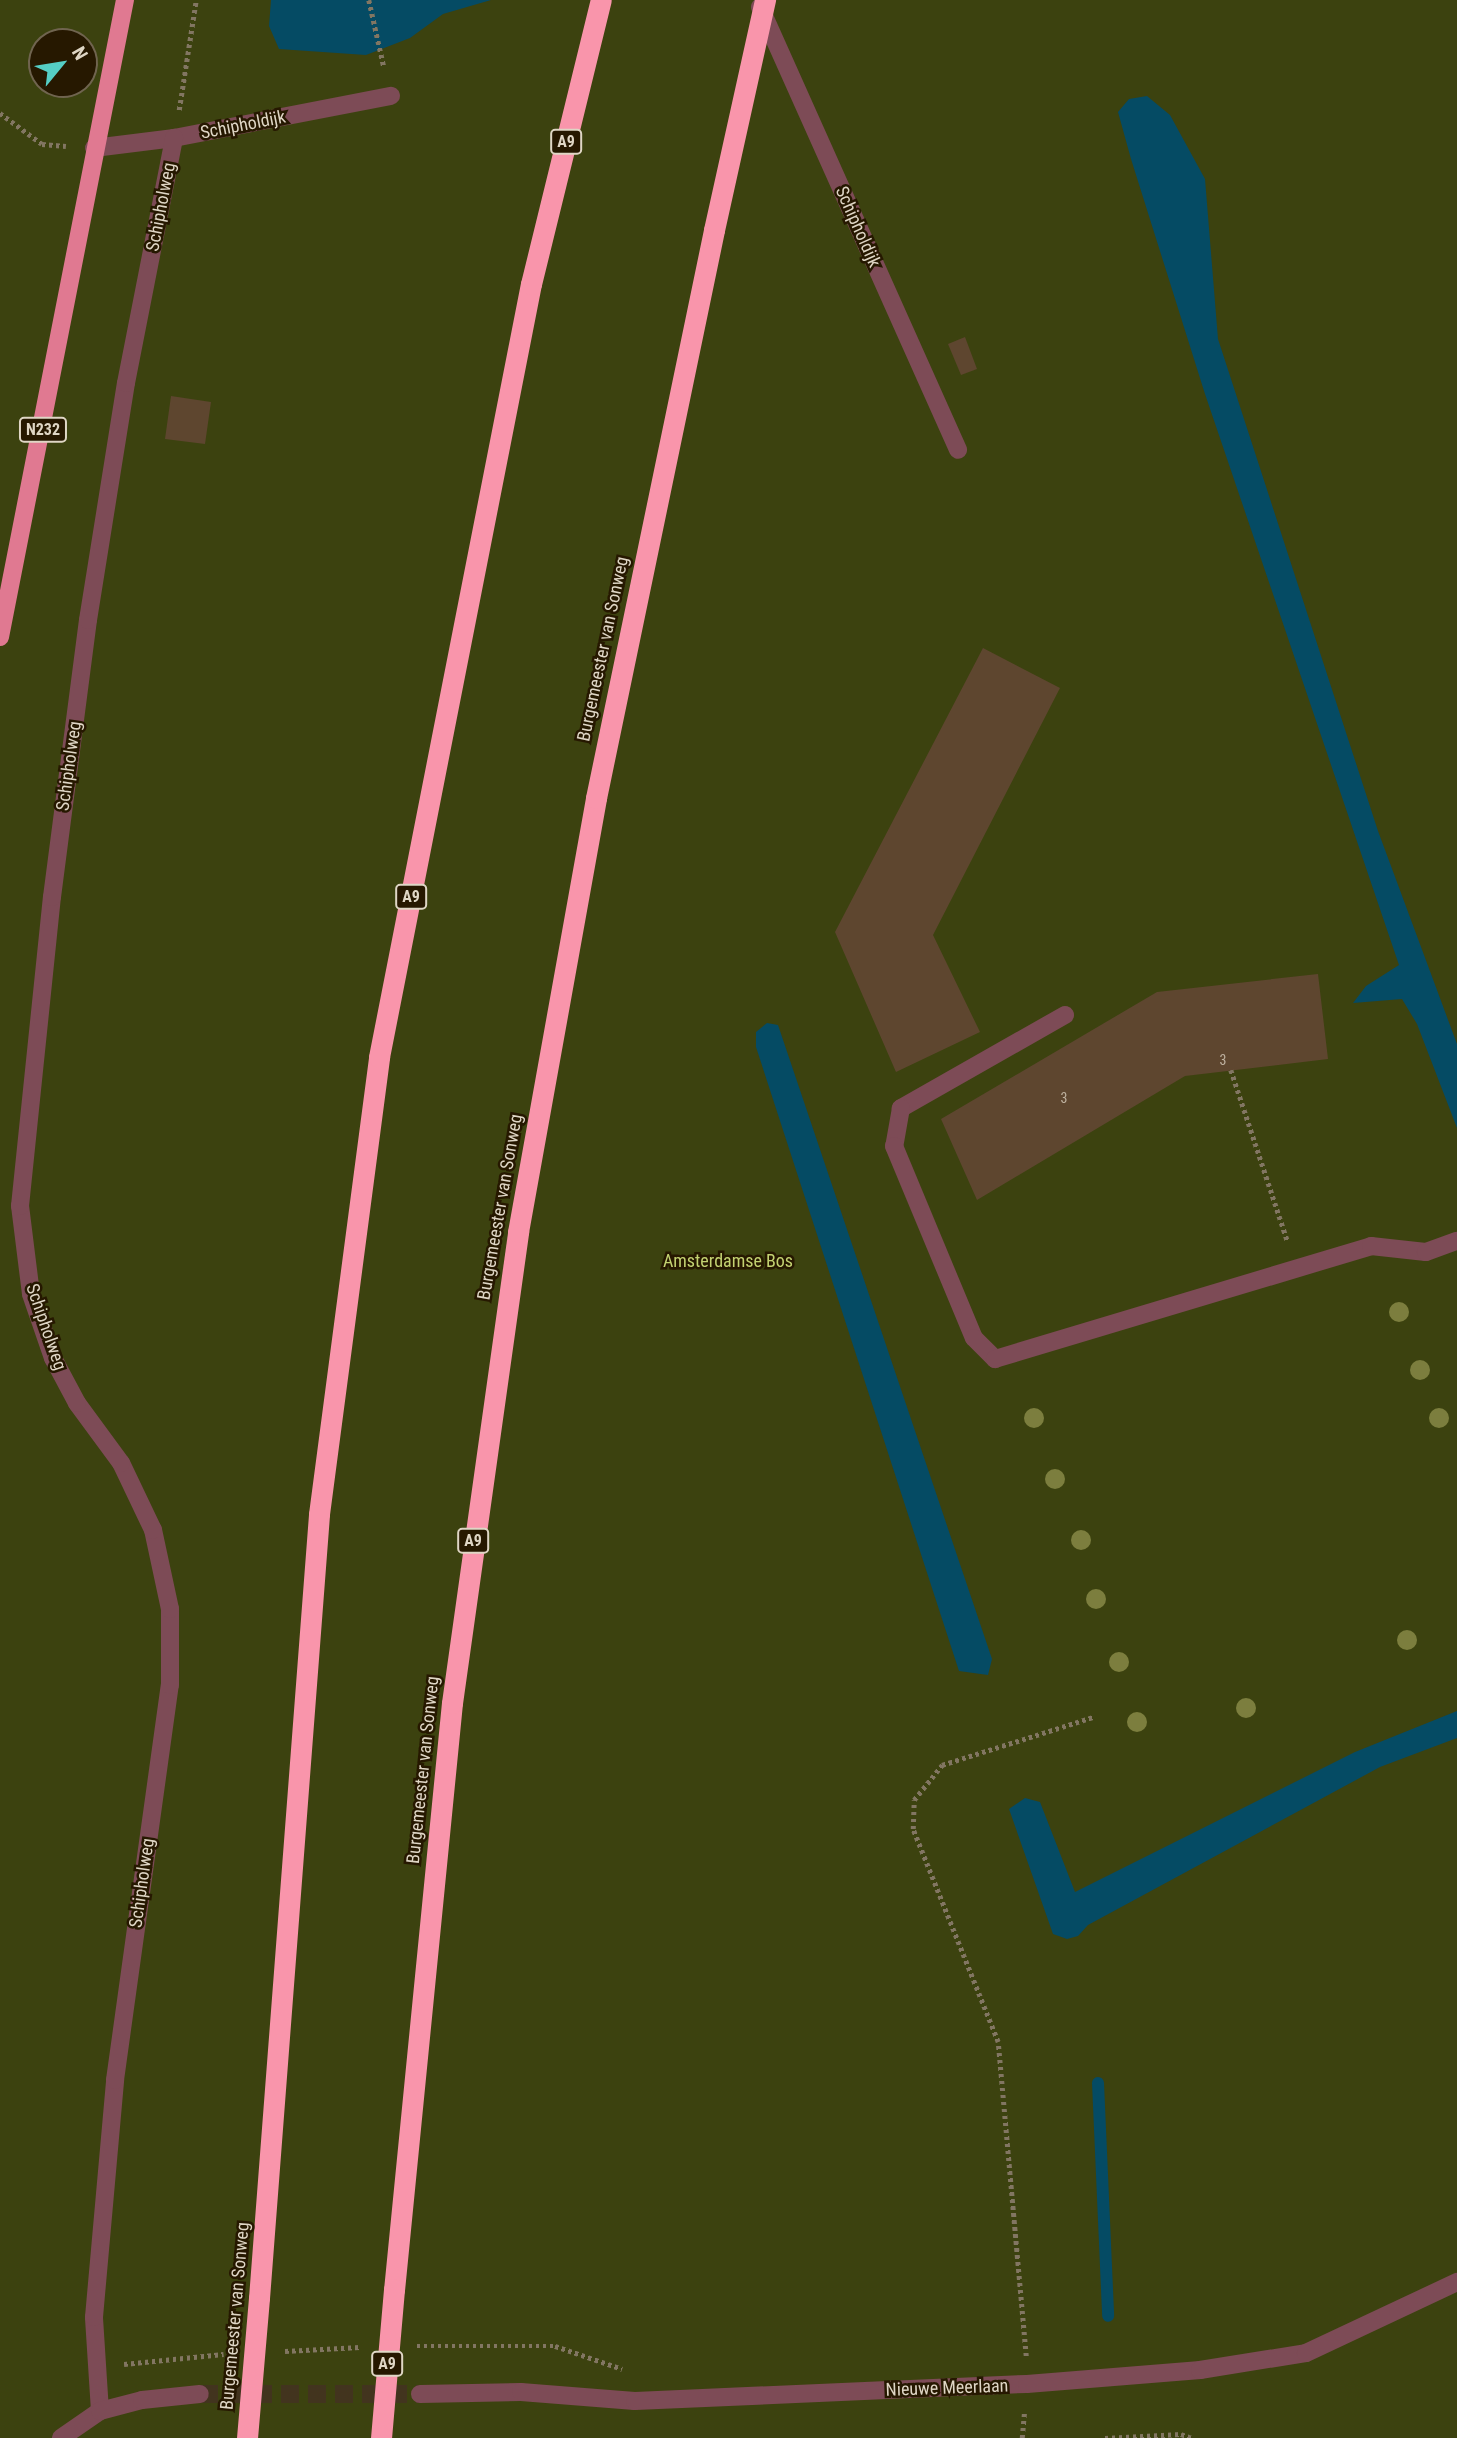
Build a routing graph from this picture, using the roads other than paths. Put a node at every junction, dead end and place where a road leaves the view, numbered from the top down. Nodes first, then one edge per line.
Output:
1 (125, 0) edge
2 (601, 0) edge
3 (762, 2) edge
4 (391, 96) dead end
5 (174, 138) junction
6 (94, 148) junction
7 (958, 450) dead end
8 (0, 638) edge
9 (1065, 1015) dead end
10 (1457, 1241) edge
11 (1457, 2282) edge
12 (420, 2394) tunnel mouth
13 (200, 2395) tunnel mouth
14 (100, 2412) junction
15 (61, 2438) edge
16 (247, 2438) edge
17 (381, 2438) edge

1 - 6 main road, N232
2 - 16 highway, Burgemeester van Sonweg / A9, bridge
3 - 7 street, Schipholdijk
3 - 17 highway, Burgemeester van Sonweg / A9, bridge
4 - 5 street, Schipholdijk
5 - 6 street, Schipholdijk
5 - 14 street, Schipholweg
6 - 8 main road, N232
9 - 10 street
11 - 12 street, Nieuwe Meerlaan
13 - 14 street
14 - 15 street

